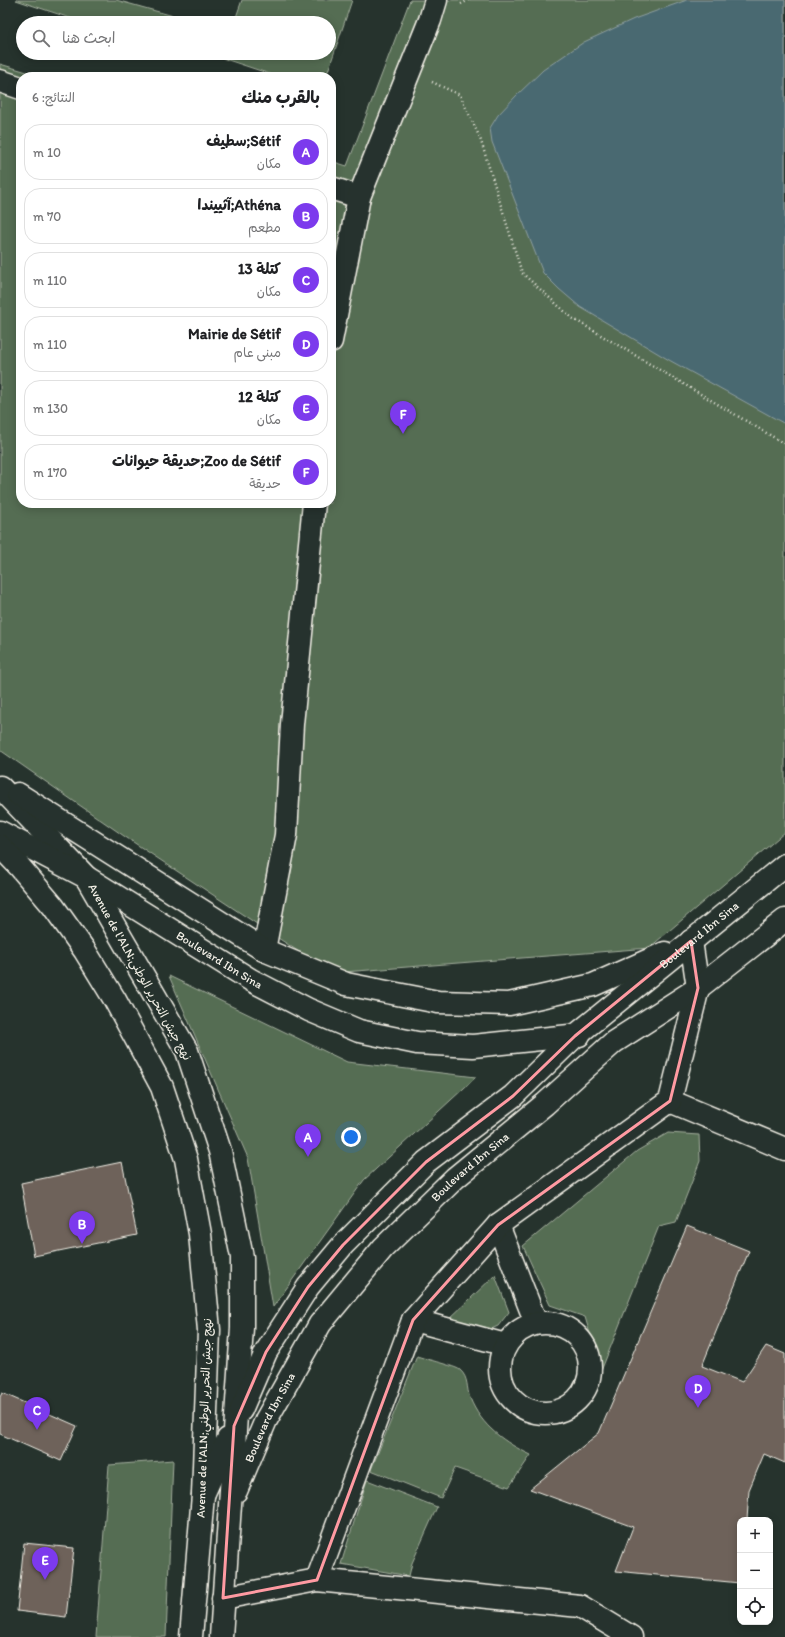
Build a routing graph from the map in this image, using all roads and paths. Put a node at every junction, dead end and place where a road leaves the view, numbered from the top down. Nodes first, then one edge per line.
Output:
1 (436, 0) edge
2 (410, 71) junction
3 (336, 190) edge
4 (359, 197) junction
5 (336, 315) edge
6 (785, 444) edge
7 (314, 508) edge
8 (0, 782) edge
9 (0, 787) edge
10 (0, 832) edge
11 (0, 846) edge
12 (785, 864) edge
13 (86, 876) junction
14 (785, 920) edge
15 (691, 941) junction
16 (264, 950) junction
17 (698, 988) junction
18 (575, 1036) junction
19 (670, 1101) junction
20 (785, 1149) edge
21 (498, 1225) junction
22 (413, 1320) junction
23 (536, 1323) junction
24 (506, 1345) junction
25 (234, 1426) junction
26 (203, 1495) junction
27 (229, 1506) junction
28 (317, 1580) junction
29 (223, 1598) junction
30 (191, 1637) edge
31 (221, 1637) edge
32 (631, 1637) edge

1 - 2 main road
2 - 4 main road
2 - 6 path
3 - 4 main road
4 - 5 main road
7 - 16 main road
8 - 16 main road
9 - 13 main road
10 - 13 main road, Boulevard Ibn Sina
11 - 26 main road, Avenue de l'ALN;نهج جيش التحرير الوطني
12 - 15 main road, Boulevard Ibn Sina
13 - 18 main road, Boulevard Ibn Sina
13 - 25 main road, Avenue de l'ALN;نهج جيش التحرير الوطني
14 - 17 main road
15 - 16 main road
15 - 17 main road
15 - 18 main road, Boulevard Ibn Sina
17 - 18 main road, Boulevard Ibn Sina
17 - 19 main road
17 - 27 main road, Boulevard Ibn Sina
18 - 25 main road, Boulevard Ibn Sina
19 - 20 main road
19 - 21 main road
21 - 22 main road
21 - 23 main road
22 - 24 main road
22 - 28 main road
23 - 24 main road
23 - 24 main road
25 - 26 main road, Boulevard Ibn Sina
25 - 27 main road, Avenue de l'ALN;نهج جيش التحرير الوطني
26 - 30 main road, Avenue de l'ALN;نهج جيش التحرير الوطني
27 - 29 main road, Avenue de l'ALN;نهج جيش التحرير الوطني
28 - 29 main road
28 - 32 main road
29 - 31 main road, Avenue de l'ALN;نهج جيش التحرير الوطني

